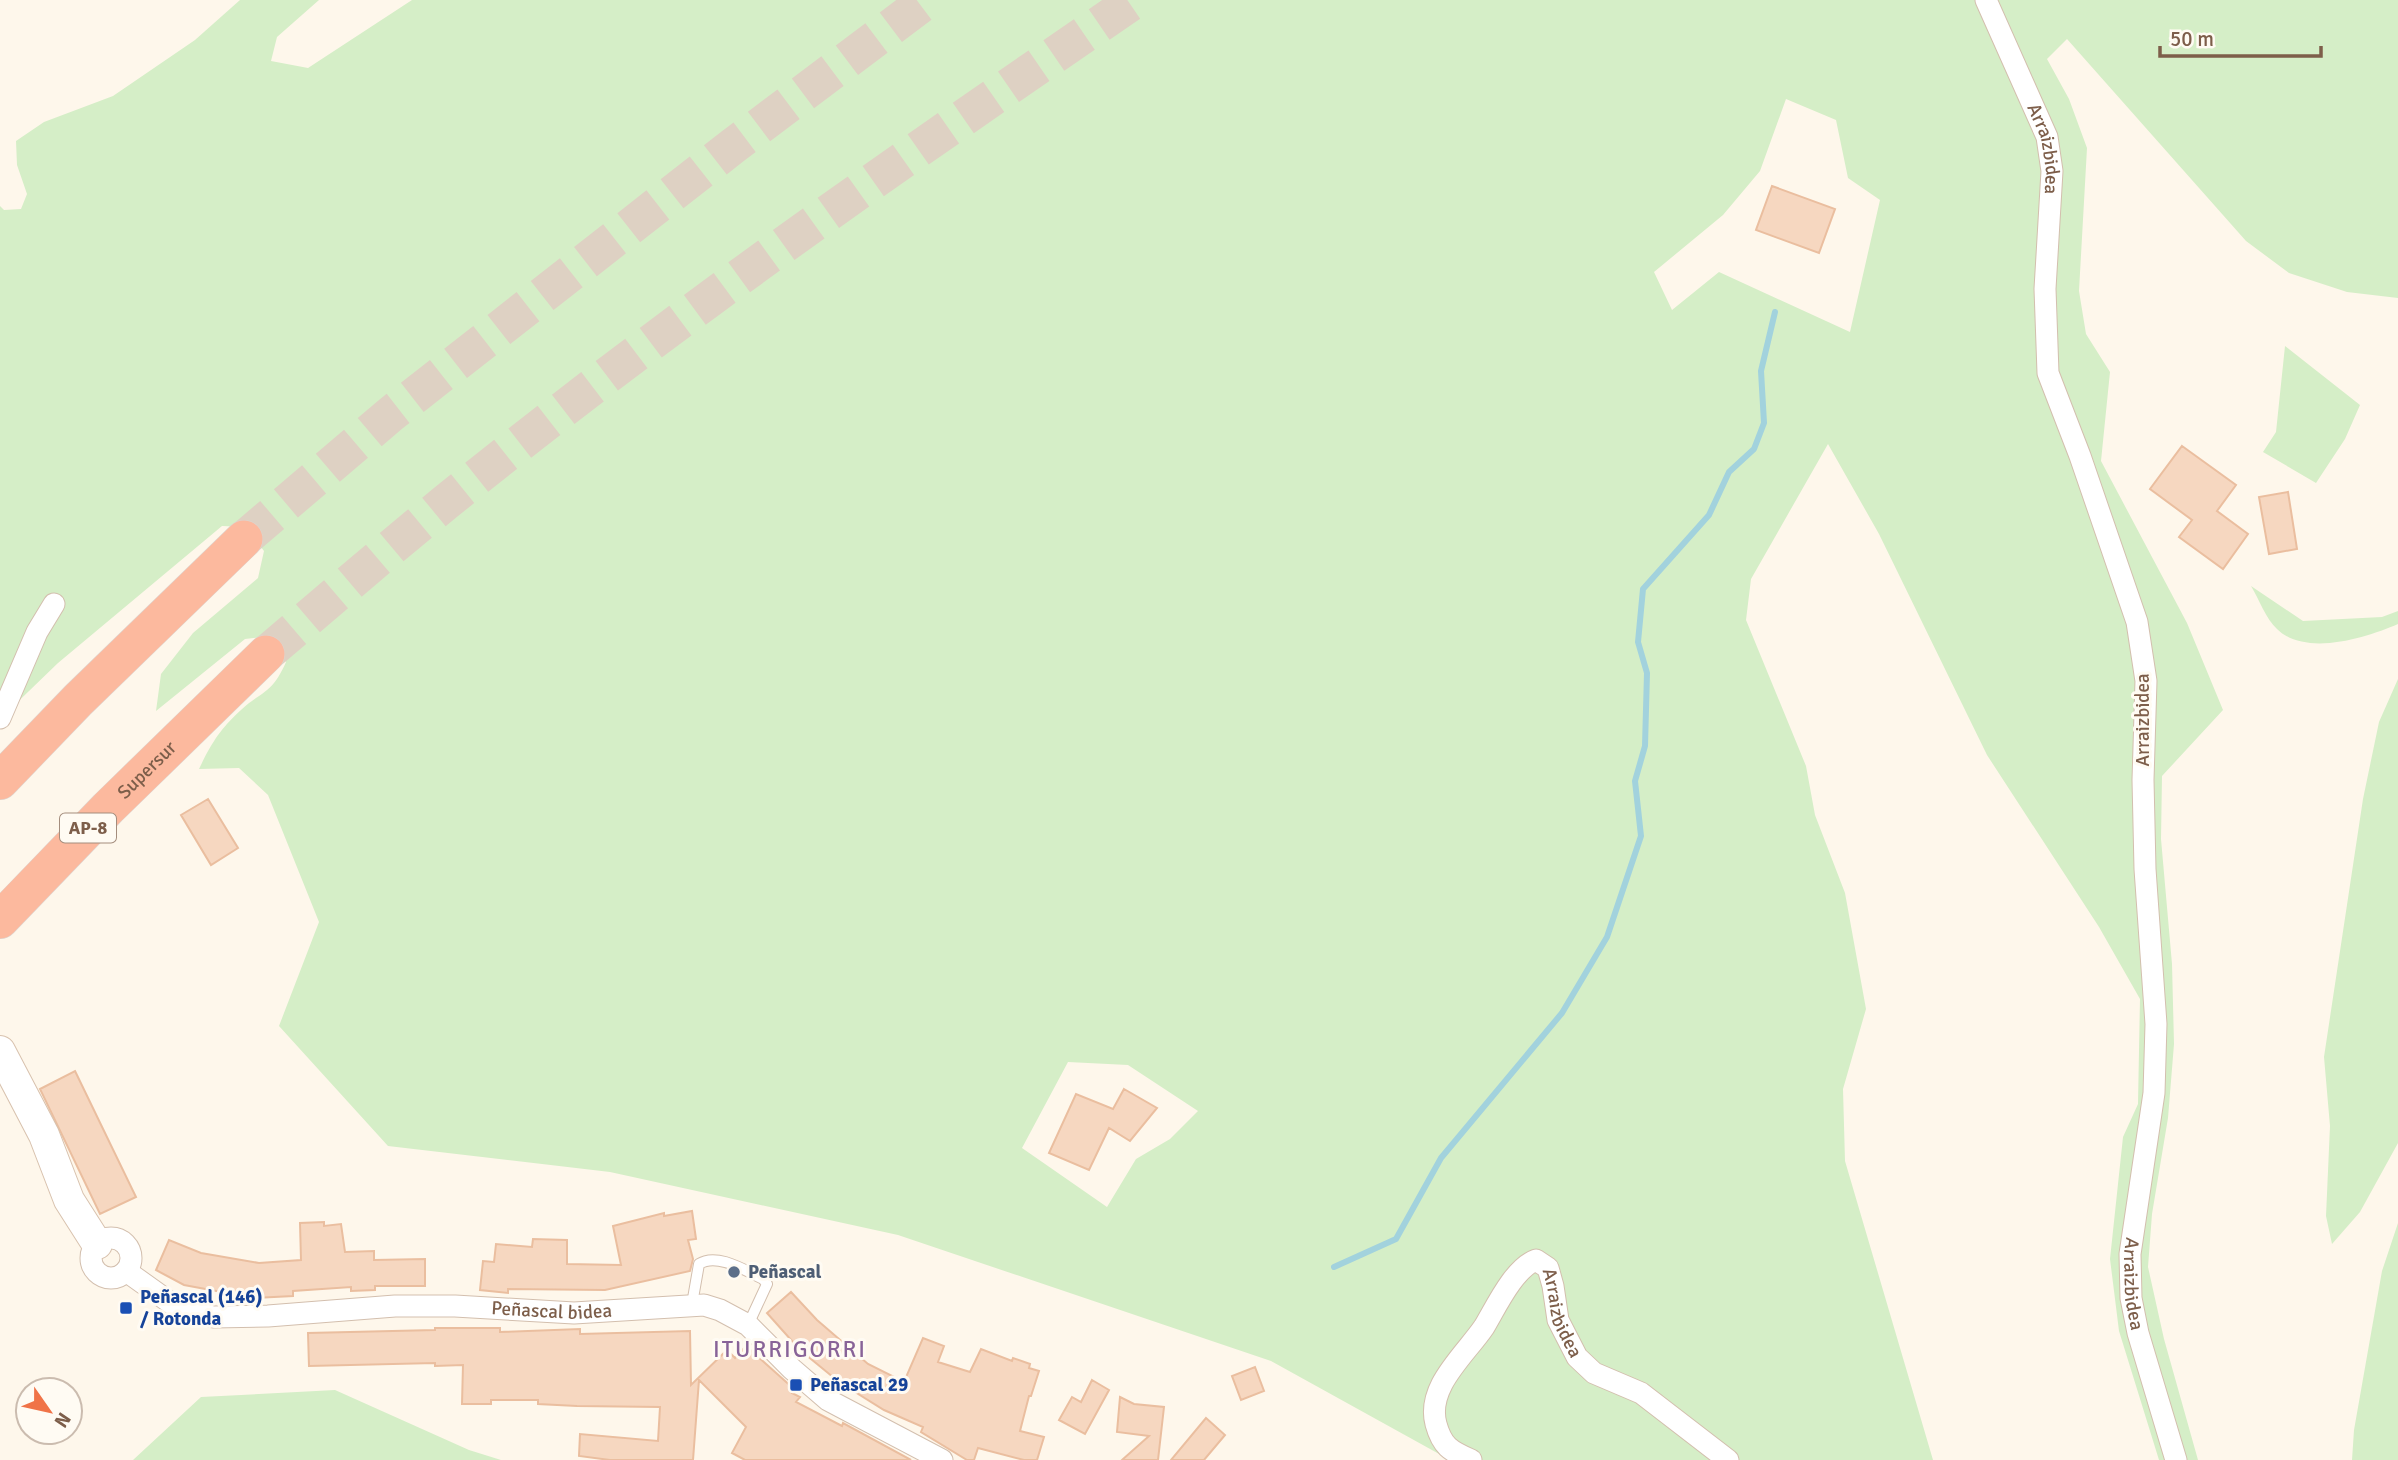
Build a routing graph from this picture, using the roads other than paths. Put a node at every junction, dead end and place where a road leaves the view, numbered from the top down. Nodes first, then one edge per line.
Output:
1 (1986, 0) edge
2 (244, 539) tunnel mouth
3 (54, 604) dead end
4 (266, 654) tunnel mouth
5 (0, 718) edge
6 (0, 781) edge
7 (0, 920) edge
8 (0, 1051) edge
9 (97, 1244) junction
10 (126, 1272) junction
11 (692, 1304) junction
12 (748, 1325) junction
13 (942, 1460) edge
14 (1471, 1460) edge
15 (1728, 1460) edge
16 (2176, 1460) edge

1 - 16 street, Arraizbidea
2 - 6 highway
3 - 5 street
4 - 7 highway, Supersur / AP-8
8 - 9 street
9 - 10 street
9 - 10 street
10 - 11 street, Peñascal bidea
11 - 12 street, Peñascal bidea
11 - 12 lane
12 - 13 street, Peñascal bidea
14 - 15 street, Arraizbidea

